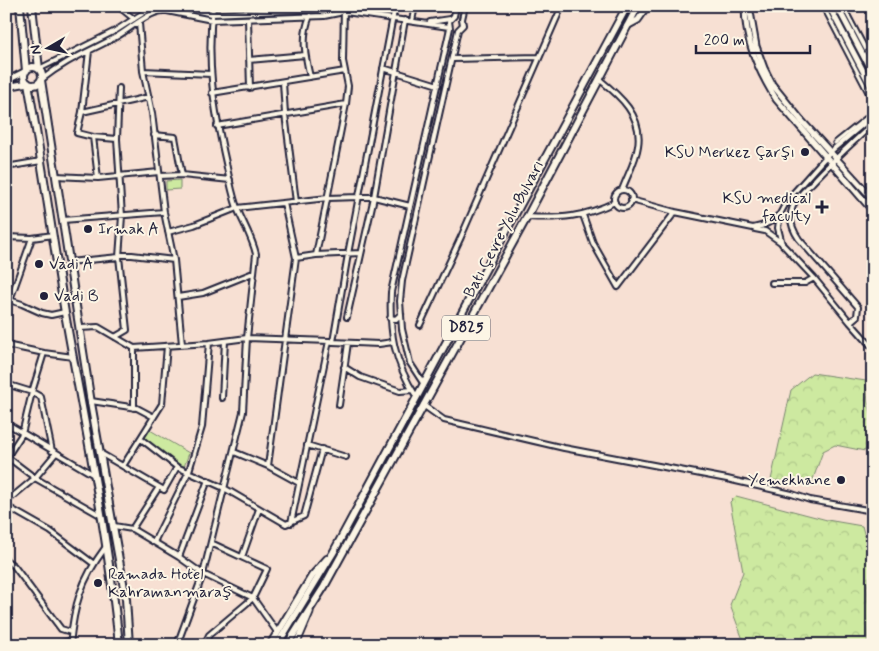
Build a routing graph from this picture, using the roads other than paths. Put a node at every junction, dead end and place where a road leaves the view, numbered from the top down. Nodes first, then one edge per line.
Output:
1 (20, 6) edge
2 (32, 6) edge
3 (118, 6) edge
4 (154, 6) edge
5 (160, 6) edge
6 (173, 6) edge
7 (178, 6) edge
8 (213, 6) edge
9 (344, 6) edge
10 (395, 6) edge
11 (415, 6) edge
12 (456, 6) edge
13 (465, 6) edge
14 (562, 6) edge
15 (626, 6) edge
16 (638, 6) edge
17 (648, 6) edge
18 (745, 6) edge
19 (750, 6) edge
20 (823, 6) edge
21 (829, 6) edge
22 (837, 6) edge
23 (842, 6) edge
24 (313, 8) edge
25 (264, 9) edge
26 (165, 11) junction
27 (344, 12) junction
28 (212, 14) junction
29 (310, 16) junction
30 (452, 17) junction
31 (134, 19) junction
32 (248, 19) junction
33 (392, 19) junction
34 (462, 19) junction
35 (212, 20) junction
36 (405, 20) junction
37 (412, 21) junction
38 (426, 22) junction
39 (139, 23) junction
40 (627, 27) junction
41 (450, 28) junction
42 (458, 30) junction
43 (89, 51) junction
44 (305, 55) junction
45 (539, 57) junction
46 (453, 59) junction
47 (249, 60) junction
48 (873, 63) edge
49 (383, 68) junction
50 (39, 69) junction
51 (26, 71) junction
52 (143, 71) junction
53 (345, 71) junction
54 (396, 72) junction
55 (211, 74) junction
56 (873, 74) edge
57 (310, 77) junction
58 (599, 79) junction
59 (41, 80) junction
60 (6, 81) edge
61 (282, 82) junction
62 (28, 83) junction
63 (438, 85) junction
64 (6, 87) edge
65 (119, 88) dead end
66 (250, 88) junction
67 (873, 90) edge
68 (212, 93) junction
69 (149, 97) junction
70 (873, 102) edge
71 (117, 104) junction
72 (346, 104) junction
73 (873, 106) edge
74 (82, 112) junction
75 (285, 114) junction
76 (873, 116) edge
77 (873, 124) edge
78 (217, 126) junction
79 (154, 135) junction
80 (93, 137) junction
81 (117, 139) junction
82 (835, 143) dead end
83 (830, 152) junction
84 (825, 156) junction
85 (836, 158) junction
86 (41, 160) junction
87 (830, 163) junction
88 (6, 167) edge
89 (160, 174) junction
90 (119, 175) junction
91 (182, 175) junction
92 (56, 176) junction
93 (98, 178) junction
94 (230, 180) junction
95 (622, 190) junction
96 (358, 197) junction
97 (374, 197) junction
98 (328, 198) junction
99 (873, 199) edge
100 (631, 200) junction
101 (296, 202) junction
102 (615, 202) junction
103 (284, 203) junction
104 (410, 206) junction
105 (237, 208) junction
106 (873, 211) edge
107 (164, 212) junction
108 (675, 212) junction
109 (780, 214) junction
110 (583, 215) junction
111 (122, 216) junction
112 (527, 217) junction
113 (63, 220) junction
114 (753, 228) junction
115 (168, 232) junction
116 (53, 235) junction
117 (6, 237) edge
118 (32, 238) junction
119 (782, 244) junction
120 (361, 253) junction
121 (348, 254) junction
122 (316, 255) junction
123 (119, 256) junction
124 (296, 258) junction
125 (174, 260) junction
126 (69, 262) junction
127 (254, 273) junction
128 (814, 278) junction
129 (772, 283) dead end
130 (178, 297) junction
131 (8, 300) edge
132 (65, 312) junction
133 (401, 314) junction
134 (347, 317) dead end
135 (390, 318) junction
136 (850, 322) junction
137 (420, 325) dead end
138 (80, 328) junction
139 (116, 337) junction
140 (247, 338) junction
141 (285, 339) junction
142 (225, 341) junction
143 (331, 341) junction
144 (393, 342) junction
145 (209, 343) junction
146 (348, 343) junction
147 (182, 344) junction
148 (6, 345) edge
149 (168, 346) junction
150 (134, 348) junction
151 (873, 348) edge
152 (44, 353) junction
153 (73, 357) junction
154 (344, 366) junction
155 (6, 384) edge
156 (423, 384) junction
157 (412, 390) junction
158 (32, 392) junction
159 (416, 396) junction
160 (222, 398) dead end
161 (91, 401) junction
162 (339, 405) dead end
163 (423, 405) junction
164 (134, 408) junction
165 (154, 417) junction
166 (6, 423) edge
167 (22, 434) junction
168 (141, 439) junction
169 (308, 444) junction
170 (322, 449) junction
171 (54, 452) junction
172 (234, 452) junction
173 (100, 453) junction
174 (7, 456) edge
175 (346, 457) dead end
176 (123, 466) junction
177 (268, 466) junction
178 (177, 467) junction
179 (189, 471) junction
180 (94, 475) junction
181 (35, 478) junction
182 (208, 480) junction
183 (299, 483) junction
184 (159, 487) junction
185 (224, 488) junction
186 (6, 502) edge
187 (6, 506) edge
188 (259, 509) junction
189 (873, 511) edge
190 (100, 514) junction
191 (873, 518) edge
192 (291, 523) junction
193 (114, 526) junction
194 (132, 529) junction
195 (154, 542) junction
196 (211, 543) junction
197 (106, 547) junction
198 (333, 553) junction
199 (179, 556) junction
200 (242, 557) junction
201 (6, 560) edge
202 (94, 564) junction
203 (203, 574) junction
204 (316, 597) junction
205 (253, 598) junction
206 (71, 632) junction
207 (277, 632) junction
208 (6, 641) edge
209 (70, 643) edge
210 (177, 644) edge
211 (11, 645) edge
212 (54, 645) edge
213 (118, 645) edge
214 (128, 645) edge
215 (160, 645) edge
216 (204, 645) edge
217 (270, 645) edge
218 (277, 645) edge
219 (287, 645) edge
220 (296, 645) edge

1 - 51 main road
2 - 50 main road
3 - 31 street
4 - 31 street
5 - 26 street
6 - 26 street
7 - 28 street
8 - 28 street
9 - 27 street
10 - 33 street
11 - 37 street
12 - 30 street
13 - 34 street
14 - 45 street
15 - 156 main road, Batı Çevre Yolu Bulvarı / D825
16 - 40 main road, Batı Çevre Yolu Bulvarı / D825
17 - 40 street
18 - 84 street
19 - 83 street
20 - 70 street
21 - 67 street
22 - 56 street
23 - 48 street
24 - 25 street
24 - 27 street
25 - 28 street
26 - 35 street
26 - 39 street
27 - 29 street
27 - 33 street
27 - 53 street
28 - 35 street
29 - 32 street
29 - 44 street
30 - 34 street
30 - 38 street
30 - 41 street
31 - 50 street
32 - 35 street
32 - 47 street
33 - 36 street
33 - 49 street
34 - 42 street
35 - 55 street
36 - 37 street
36 - 54 street
37 - 38 street
38 - 41 street
39 - 43 street
39 - 52 street
40 - 58 main road, Batı Çevre Yolu Bulvarı / D825
41 - 42 street
41 - 63 street
42 - 46 street
43 - 59 street
43 - 74 street
44 - 47 street
44 - 57 street
45 - 46 street
45 - 137 street
46 - 133 street
47 - 66 street
49 - 54 street
49 - 96 street
50 - 51 main road
50 - 59 main road
51 - 60 street
51 - 62 main road
52 - 55 street
52 - 69 street
53 - 57 street
53 - 72 street
54 - 63 street
54 - 97 street
55 - 68 street
57 - 61 street
58 - 95 street
58 - 112 main road, Batı Çevre Yolu Bulvarı / D825
59 - 62 main road
59 - 92 main road
61 - 66 street
61 - 75 street
62 - 64 street
62 - 86 main road
63 - 104 street
65 - 71 street
66 - 68 street
68 - 78 street
69 - 71 street
69 - 79 street
71 - 74 street
71 - 81 street
72 - 75 street
72 - 98 street
73 - 82 street
74 - 80 street
75 - 78 street
75 - 101 street
76 - 83 street
77 - 85 street
78 - 94 street
79 - 89 street
79 - 91 street
80 - 81 street
80 - 93 street
81 - 90 street
83 - 84 street
83 - 85 street
84 - 87 street
84 - 109 street
85 - 87 street
85 - 99 street
86 - 88 street
86 - 116 main road
87 - 106 street
87 - 136 street
89 - 90 street
89 - 91 street
89 - 107 street
90 - 93 street
90 - 111 street
91 - 94 street
92 - 93 street
92 - 113 main road
94 - 105 street
95 - 100 street
95 - 102 street
96 - 97 street
96 - 98 street
96 - 121 street
97 - 104 street
97 - 120 street
98 - 101 street
98 - 122 street
100 - 102 street
100 - 108 street
101 - 103 street
102 - 110 street
103 - 105 street
103 - 124 street
104 - 135 street
105 - 115 street
105 - 127 street
107 - 111 street
107 - 115 street
108 - 110 street
108 - 114 street
109 - 114 street
109 - 119 street
110 - 112 street
111 - 113 street
111 - 123 street
112 - 163 main road, Batı Çevre Yolu Bulvarı / D825
113 - 126 main road
114 - 119 street
115 - 125 street
116 - 118 street
116 - 132 main road
117 - 118 street
118 - 131 street
119 - 128 street
120 - 121 street
120 - 134 street
121 - 122 street
121 - 143 street
122 - 124 street
123 - 125 street
123 - 126 street
123 - 139 street
124 - 141 street
125 - 130 street
126 - 138 main road
127 - 130 street
127 - 140 street
128 - 129 street
128 - 136 street
130 - 147 street
131 - 132 street
132 - 153 main road
133 - 135 street
133 - 156 street
135 - 144 street
136 - 151 street
138 - 139 street
138 - 161 main road
139 - 150 street
140 - 141 street
140 - 142 street
140 - 172 street
141 - 143 street
141 - 177 street
142 - 145 street
142 - 160 street
143 - 146 street
143 - 169 street
144 - 146 street
144 - 157 street
145 - 147 street
145 - 179 street
146 - 154 street
147 - 149 street
148 - 152 street
149 - 150 street
149 - 165 street
150 - 164 street
152 - 153 street
152 - 158 street
153 - 180 main road
154 - 157 street
154 - 162 street
155 - 158 street
156 - 159 main road, Batı Çevre Yolu Bulvarı / D825
157 - 159 street
158 - 167 street
158 - 171 street
159 - 198 main road, Batı Çevre Yolu Bulvarı / D825
161 - 164 street
161 - 173 main road
163 - 189 street
163 - 204 main road, Batı Çevre Yolu Bulvarı / D825
164 - 165 street
165 - 168 street
166 - 167 street
167 - 171 street
167 - 174 street
168 - 176 street
168 - 178 street
169 - 170 street
169 - 183 street
170 - 175 street
170 - 192 street
171 - 180 street
171 - 181 street
172 - 177 street
172 - 185 street
173 - 176 street
173 - 193 main road
174 - 181 street
176 - 184 street
177 - 183 street
178 - 179 street
178 - 184 street
179 - 182 street
179 - 195 street
180 - 190 main road
181 - 186 street
181 - 190 street
182 - 185 street
182 - 199 street
183 - 192 street
184 - 194 street
185 - 188 street
185 - 196 street
187 - 202 street
188 - 192 street
188 - 200 street
189 - 191 street
190 - 197 main road
193 - 194 street
193 - 214 main road
194 - 195 street
195 - 199 street
196 - 200 street
196 - 203 street
197 - 202 street
197 - 213 main road
198 - 207 main road
198 - 218 main road, Batı Çevre Yolu Bulvarı / D825
199 - 203 street
200 - 205 street
201 - 206 street
202 - 206 street
203 - 205 street
203 - 210 street
204 - 219 main road, Batı Çevre Yolu Bulvarı / D825
204 - 220 main road
205 - 207 street
205 - 216 street
206 - 209 street
207 - 217 main road
208 - 211 street
209 - 212 street
210 - 215 street

